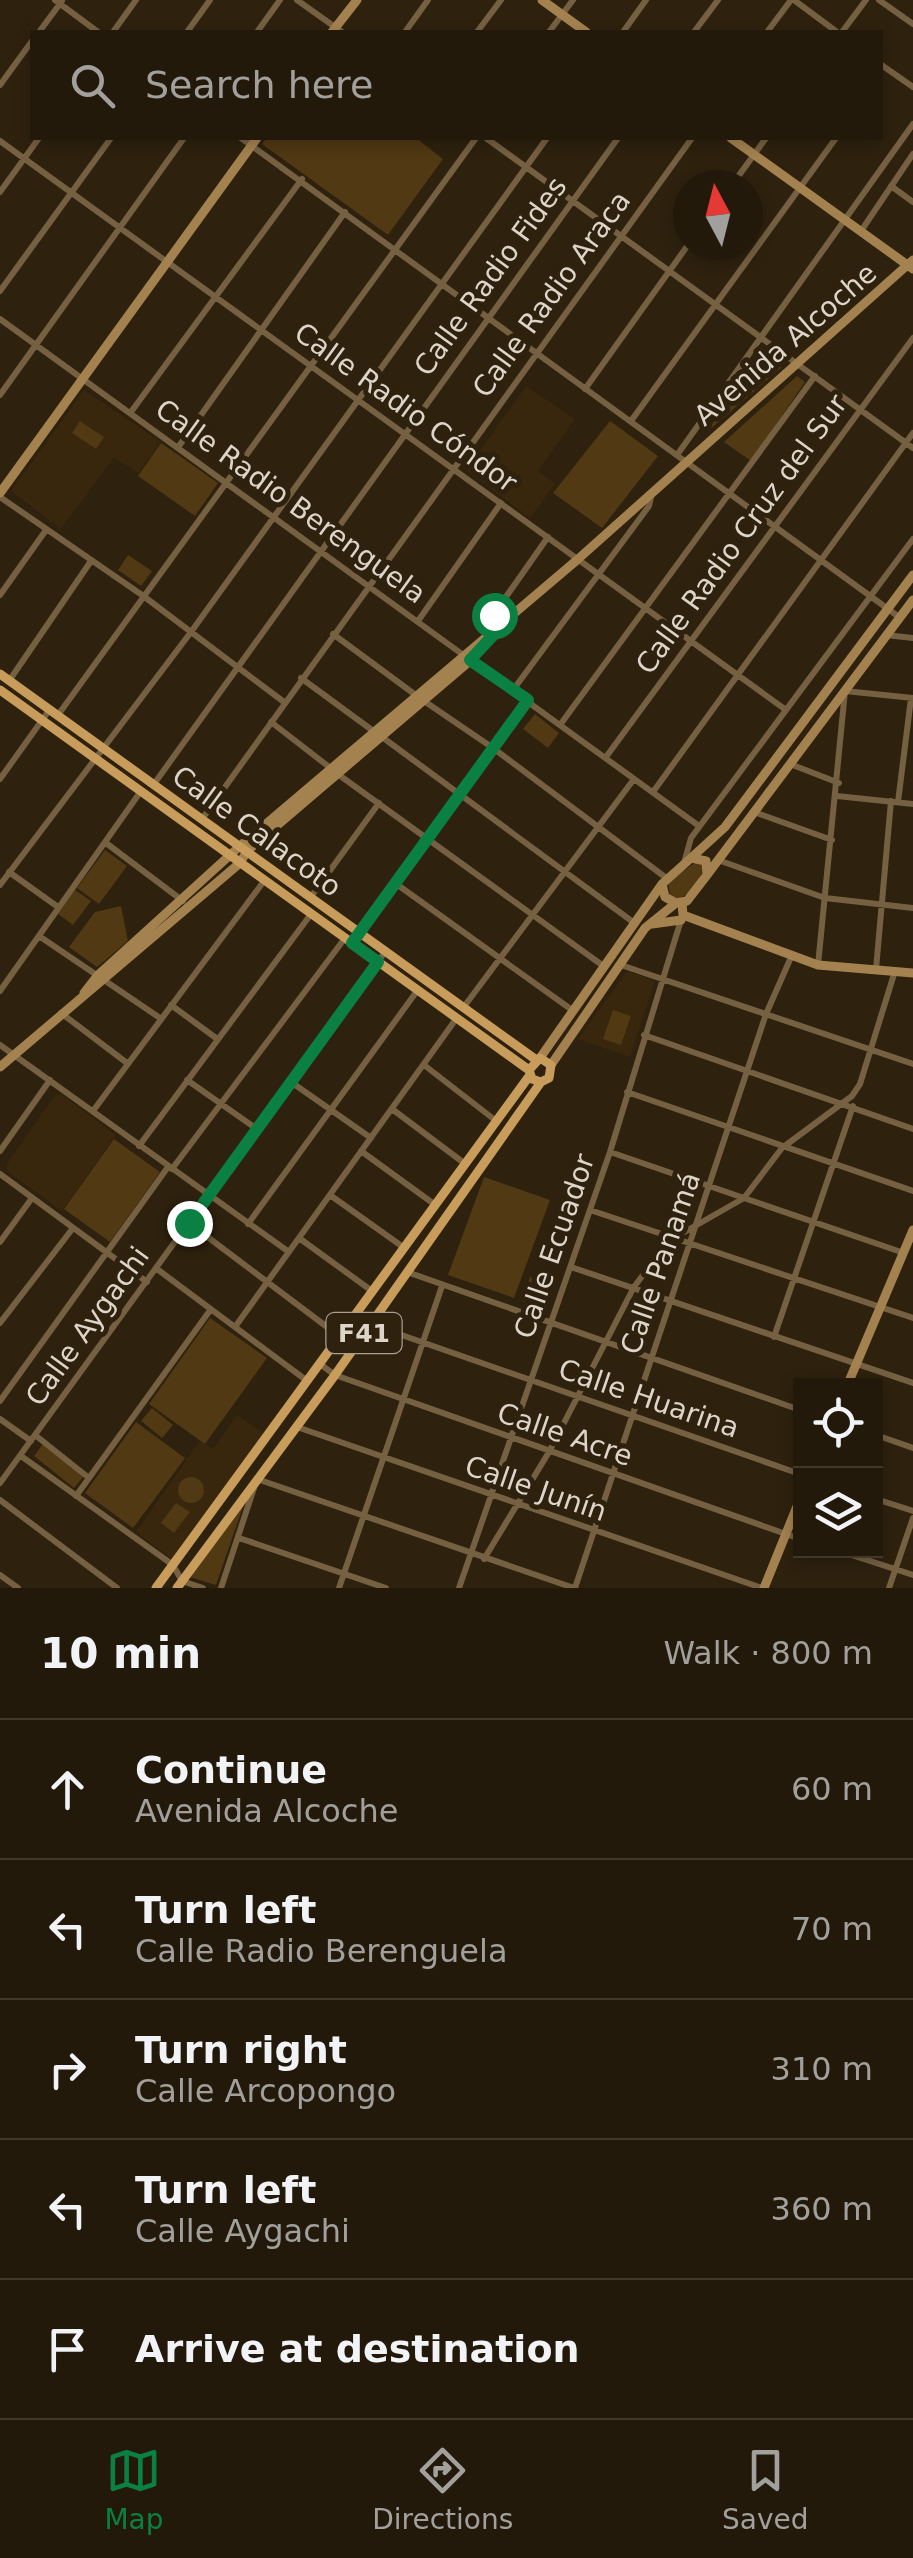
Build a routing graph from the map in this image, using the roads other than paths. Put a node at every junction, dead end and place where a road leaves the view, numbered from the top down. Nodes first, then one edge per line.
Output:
1 (136, 0) edge
2 (210, 0) edge
3 (280, 0) edge
4 (297, 0) edge
5 (357, 0) edge
6 (428, 0) edge
7 (501, 0) edge
8 (542, 0) edge
9 (572, 0) edge
10 (646, 0) edge
11 (718, 0) edge
12 (792, 0) edge
13 (866, 0) edge
14 (879, 0) edge
15 (59, 1) edge
16 (562, 14) junction
17 (913, 24) edge
18 (39, 30) edge
19 (95, 30) edge
20 (114, 30) edge
21 (188, 30) edge
22 (259, 30) edge
23 (336, 30) edge
24 (338, 30) edge
25 (406, 30) edge
26 (478, 30) edge
27 (551, 30) edge
28 (583, 30) edge
29 (624, 30) edge
30 (696, 30) edge
31 (769, 30) edge
32 (837, 30) edge
33 (842, 30) edge
34 (30, 44) edge
35 (883, 70) edge
36 (0, 85) edge
37 (913, 87) edge
38 (913, 124) edge
39 (38, 140) edge
40 (110, 140) edge
41 (183, 140) edge
42 (474, 140) edge
43 (489, 140) edge
44 (546, 140) edge
45 (617, 140) edge
46 (691, 140) edge
47 (735, 140) edge
48 (765, 140) edge
49 (835, 140) edge
50 (0, 141) edge
51 (254, 141) edge
52 (913, 154) edge
53 (754, 155) junction
54 (24, 158) junction
55 (526, 166) junction
56 (743, 170) edge
57 (302, 179) junction
58 (891, 186) junction
59 (799, 189) junction
60 (0, 192) edge
61 (72, 192) junction
62 (573, 200) junction
63 (913, 202) edge
64 (345, 212) junction
65 (846, 222) junction
66 (119, 226) junction
67 (860, 232) junction
68 (622, 236) junction
69 (394, 247) junction
70 (677, 260) edge
71 (168, 263) junction
72 (911, 265) edge
73 (669, 272) junction
74 (444, 284) junction
75 (0, 291) edge
76 (214, 296) junction
77 (716, 306) junction
78 (488, 317) junction
79 (0, 319) edge
80 (260, 330) junction
81 (913, 338) edge
82 (762, 340) junction
83 (36, 346) junction
84 (536, 353) junction
85 (309, 364) junction
86 (796, 364) junction
87 (815, 376) junction
88 (81, 378) junction
89 (585, 389) junction
90 (0, 395) edge
91 (358, 400) junction
92 (860, 410) junction
93 (131, 412) junction
94 (631, 422) junction
95 (404, 432) junction
96 (913, 432) edge
97 (906, 443) junction
98 (178, 446) junction
99 (913, 448) edge
100 (682, 458) junction
101 (452, 469) junction
102 (225, 480) junction
103 (652, 491) junction
104 (728, 492) junction
105 (0, 495) edge
106 (501, 503) junction
107 (273, 518) junction
108 (776, 525) junction
109 (46, 530) junction
110 (548, 537) junction
111 (913, 539) edge
112 (319, 551) junction
113 (821, 559) junction
114 (577, 560) junction
115 (91, 561) junction
116 (599, 576) junction
117 (913, 576) edge
118 (369, 584) junction
119 (0, 595) edge
120 (142, 595) junction
121 (872, 595) junction
122 (913, 600) edge
123 (644, 608) junction
124 (889, 608) junction
125 (900, 617) junction
126 (418, 621) junction
127 (500, 628) junction
128 (191, 632) junction
129 (332, 634) junction
130 (886, 635) junction
131 (913, 638) edge
132 (691, 641) junction
133 (467, 657) junction
134 (236, 666) junction
135 (0, 674) edge
136 (738, 674) junction
137 (301, 678) junction
138 (10, 681) junction
139 (0, 690) edge
140 (514, 690) junction
141 (846, 690) junction
142 (420, 698) junction
143 (912, 698) edge
144 (528, 700) junction
145 (284, 702) junction
146 (786, 710) junction
147 (54, 712) junction
148 (42, 720) junction
149 (271, 722) junction
150 (560, 725) junction
151 (379, 735) junction
152 (105, 748) junction
153 (494, 748) junction
154 (606, 756) junction
155 (93, 758) junction
156 (790, 764) junction
157 (4, 766) edge
158 (336, 773) junction
159 (0, 779) edge
160 (634, 779) junction
161 (154, 784) junction
162 (838, 784) junction
163 (141, 792) junction
164 (460, 792) junction
165 (652, 792) junction
166 (837, 796) junction
167 (895, 802) junction
168 (379, 803) junction
169 (913, 804) edge
170 (754, 812) junction
171 (202, 819) junction
172 (597, 826) junction
173 (700, 826) junction
174 (428, 836) junction
175 (832, 840) junction
176 (106, 843) junction
177 (244, 849) junction
178 (237, 860) junction
179 (688, 860) junction
180 (718, 860) junction
181 (9, 872) junction
182 (567, 872) junction
183 (707, 874) junction
184 (264, 881) junction
185 (663, 881) junction
186 (395, 882) junction
187 (0, 884) edge
188 (310, 898) junction
189 (825, 898) junction
190 (184, 902) junction
191 (679, 903) junction
192 (881, 906) junction
193 (58, 907) junction
194 (913, 908) edge
195 (312, 914) junction
196 (535, 916) junction
197 (682, 917) junction
198 (633, 922) junction
199 (649, 924) junction
200 (359, 933) junction
201 (39, 936) junction
202 (348, 941) junction
203 (385, 952) junction
204 (792, 955) junction
205 (502, 960) junction
206 (378, 962) junction
207 (618, 964) junction
208 (818, 964) junction
209 (602, 965) junction
210 (876, 970) junction
211 (895, 971) junction
212 (913, 973) edge
213 (101, 977) junction
214 (662, 978) junction
215 (0, 991) edge
216 (417, 991) junction
217 (171, 1006) junction
218 (463, 1008) junction
219 (572, 1010) junction
220 (62, 1013) junction
221 (766, 1014) junction
222 (160, 1018) junction
223 (456, 1020) junction
224 (644, 1035) junction
225 (216, 1038) junction
226 (0, 1045) edge
227 (871, 1049) junction
228 (14, 1055) junction
229 (538, 1059) junction
230 (128, 1063) junction
231 (913, 1064) edge
232 (424, 1065) junction
233 (551, 1065) junction
234 (0, 1067) edge
235 (748, 1072) junction
236 (529, 1073) junction
237 (50, 1080) junction
238 (187, 1080) junction
239 (291, 1082) junction
240 (541, 1082) junction
241 (626, 1092) junction
242 (852, 1096) junction
243 (220, 1103) junction
244 (844, 1104) junction
245 (853, 1107) junction
246 (392, 1109) junction
247 (93, 1112) junction
248 (330, 1112) junction
249 (495, 1120) junction
250 (257, 1129) junction
251 (729, 1129) junction
252 (913, 1129) edge
253 (370, 1138) junction
254 (139, 1146) junction
255 (782, 1148) junction
256 (0, 1151) edge
257 (361, 1151) junction
258 (610, 1152) junction
259 (464, 1163) junction
260 (832, 1163) junction
261 (170, 1168) junction
262 (0, 1174) edge
263 (709, 1186) junction
264 (913, 1191) edge
265 (330, 1195) junction
266 (211, 1196) junction
267 (32, 1198) junction
268 (744, 1198) junction
269 (434, 1204) junction
270 (590, 1210) junction
271 (812, 1222) junction
272 (189, 1223) junction
273 (248, 1224) junction
274 (699, 1224) junction
275 (74, 1228) junction
276 (913, 1230) edge
277 (299, 1238) junction
278 (674, 1238) junction
279 (0, 1242) edge
280 (690, 1243) junction
281 (403, 1247) junction
282 (289, 1252) junction
283 (108, 1253) junction
284 (904, 1253) junction
285 (571, 1266) junction
286 (157, 1269) junction
287 (407, 1272) junction
288 (793, 1278) junction
289 (268, 1280) junction
290 (147, 1282) junction
291 (442, 1286) junction
292 (634, 1287) junction
293 (372, 1291) junction
294 (671, 1301) junction
295 (211, 1308) junction
296 (880, 1308) junction
297 (913, 1318) edge
298 (0, 1322) edge
299 (370, 1324) junction
300 (551, 1325) junction
301 (234, 1327) junction
302 (339, 1336) junction
303 (774, 1337) junction
304 (422, 1342) junction
305 (607, 1343) junction
306 (651, 1358) junction
307 (319, 1364) junction
308 (856, 1364) junction
309 (335, 1374) junction
310 (850, 1378) edge
311 (306, 1380) junction
312 (532, 1382) junction
313 (913, 1383) edge
314 (579, 1396) junction
315 (0, 1400) edge
316 (404, 1400) junction
317 (793, 1408) edge
318 (632, 1416) junction
319 (0, 1419) edge
320 (296, 1427) junction
321 (33, 1438) junction
322 (883, 1438) edge
323 (511, 1440) junction
324 (913, 1448) edge
325 (549, 1452) junction
326 (21, 1456) junction
327 (384, 1458) junction
328 (793, 1472) edge
329 (613, 1474) junction
330 (89, 1478) junction
331 (258, 1479) junction
332 (0, 1483) edge
333 (76, 1496) junction
334 (490, 1497) junction
335 (0, 1500) edge
336 (883, 1502) edge
337 (516, 1506) junction
338 (364, 1514) junction
339 (913, 1514) edge
340 (793, 1516) edge
341 (593, 1531) junction
342 (786, 1534) junction
343 (793, 1536) edge
344 (238, 1538) junction
345 (472, 1555) junction
346 (860, 1558) edge
347 (484, 1559) junction
348 (173, 1565) junction
349 (895, 1570) junction
350 (344, 1573) junction
351 (0, 1574) edge
352 (913, 1575) edge
353 (180, 1584) edge
354 (18, 1588) edge
355 (117, 1588) edge
356 (156, 1588) edge
357 (203, 1588) edge
358 (221, 1588) edge
359 (339, 1588) edge
360 (386, 1588) edge
361 (459, 1588) edge
362 (575, 1588) edge
363 (763, 1588) edge
364 (889, 1588) edge

1 - 20 street
2 - 21 street
3 - 22 street
4 - 23 street
5 - 24 street
6 - 25 street
7 - 26 street
8 - 16 street
9 - 16 street
10 - 29 street
11 - 30 street
12 - 31 street
12 - 32 street
13 - 33 street
14 - 17 street
15 - 18 street
15 - 19 street
16 - 27 street
16 - 28 street
34 - 36 street
35 - 37 street
38 - 65 street
39 - 54 street
40 - 61 street
41 - 66 street
42 - 69 street
43 - 55 street
44 - 55 street
45 - 62 street, Calle Radio Fides
46 - 68 street, Calle Radio Araca
47 - 53 street
48 - 53 street
49 - 59 street
50 - 54 street, Calle Radio Cóndor
51 - 57 street
51 - 71 street
52 - 58 street
53 - 56 street
53 - 59 street
54 - 60 street
54 - 61 street, Calle Radio Cóndor
55 - 62 street
55 - 74 street
57 - 64 street
57 - 76 street
58 - 63 street
58 - 67 street
59 - 65 street
59 - 77 street
61 - 66 street, Calle Radio Cóndor
61 - 75 street
62 - 68 street
62 - 78 street, Calle Radio Fides
64 - 69 street
64 - 80 street
65 - 67 street
65 - 82 street
66 - 71 street, Calle Radio Cóndor
66 - 83 street
67 - 72 street
68 - 73 street
68 - 84 street, Calle Radio Araca
69 - 74 street
69 - 85 street
70 - 73 street
71 - 76 street, Calle Radio Cóndor
71 - 88 street
72 - 86 street, Avenida Alcoche
73 - 77 street
73 - 89 street
74 - 78 street
74 - 91 street
76 - 80 street, Calle Radio Cóndor
76 - 93 street
77 - 82 street
77 - 94 street
78 - 84 street
78 - 95 street, Calle Radio Fides
79 - 83 street, Calle Radio Berenguela
80 - 85 street, Calle Radio Cóndor
80 - 98 street
81 - 92 street, Calle Radio Cruz del Sur
82 - 86 street
82 - 100 street
83 - 88 street, Calle Radio Berenguela
83 - 90 street
84 - 89 street
84 - 101 street, Calle Radio Araca
85 - 91 street, Calle Radio Cóndor
85 - 102 street
86 - 87 street
86 - 100 street, Avenida Alcoche
87 - 92 street
87 - 104 street
88 - 93 street, Calle Radio Berenguela
88 - 105 street
89 - 94 street
91 - 95 street, Calle Radio Cóndor
91 - 107 street
92 - 97 street
92 - 108 street, Calle Radio Cruz del Sur
93 - 98 street, Calle Radio Berenguela
94 - 100 street
95 - 101 street, Calle Radio Cóndor
95 - 112 street, Calle Radio Fides
96 - 97 street
97 - 99 street
97 - 113 street
98 - 102 street, Calle Radio Berenguela
100 - 103 street, Avenida Alcoche
100 - 104 street
101 - 106 street, Calle Radio Cóndor
101 - 118 street, Calle Radio Araca
102 - 107 street, Calle Radio Berenguela
102 - 120 street
103 - 114 street
103 - 116 street
104 - 108 street
104 - 123 street
105 - 109 street
106 - 110 street, Calle Radio Cóndor
106 - 126 street
107 - 112 street, Calle Radio Berenguela
107 - 128 street
108 - 113 street
108 - 132 street, Calle Radio Cruz del Sur
109 - 115 street
109 - 119 street
110 - 114 street, Calle Radio Cóndor
110 - 127 street
111 - 121 street
112 - 118 street, Calle Radio Berenguela
112 - 134 street, Calle Radio Fides
113 - 121 street
113 - 136 street
114 - 116 street, Calle Radio Cóndor
114 - 127 street
115 - 120 street
115 - 138 street
116 - 123 street, Calle Radio Cóndor
116 - 140 street
117 - 124 street
118 - 126 street, Calle Radio Berenguela
118 - 129 street, Calle Radio Araca
120 - 128 street
120 - 147 street
121 - 124 street
121 - 146 street
122 - 125 street
123 - 132 street, Calle Radio Cóndor
123 - 150 street
124 - 125 street
124 - 179 street
125 - 130 street
126 - 133 street, Calle Radio Berenguela
127 - 133 street
128 - 134 street
128 - 152 street
129 - 137 street, Calle Radio Araca
129 - 142 street
130 - 131 street
130 - 141 street
132 - 136 street, Calle Radio Cóndor
132 - 154 street, Calle Radio Cruz del Sur
133 - 140 street, Calle Radio Berenguela
133 - 142 street
134 - 145 street
134 - 161 street, Calle Radio Fides
135 - 138 main road, Calle Calacoto
136 - 146 street, Calle Radio Cóndor
136 - 165 street
137 - 145 street, Calle Radio Araca
137 - 151 street
138 - 147 main road, Calle Calacoto
139 - 148 main road, Calle Calacoto
140 - 144 street, Calle Radio Berenguela
141 - 143 street
141 - 156 street
141 - 162 street
142 - 151 street
142 - 153 street
143 - 167 street
144 - 150 street, Calle Radio Berenguela
144 - 153 street
145 - 149 street, Calle Radio Araca
146 - 173 street
147 - 148 street
147 - 152 main road, Calle Calacoto
148 - 155 main road, Calle Calacoto
148 - 157 street
149 - 158 street
149 - 171 street, Calle Radio Araca
150 - 154 street, Calle Radio Berenguela
151 - 158 street
151 - 164 street
152 - 155 street
152 - 161 main road, Calle Calacoto
153 - 164 street
153 - 172 street
154 - 160 street, Calle Radio Berenguela
155 - 163 main road, Calle Calacoto
155 - 181 street
156 - 162 street
156 - 170 street
157 - 159 street
158 - 168 street
158 - 177 street
160 - 165 street, Calle Radio Berenguela
160 - 172 street
161 - 171 main road, Calle Calacoto
162 - 166 street
163 - 176 street
163 - 178 main road, Calle Calacoto
164 - 174 street
164 - 182 street
165 - 173 street, Calle Radio Berenguela
166 - 167 street
166 - 175 street
167 - 169 street
167 - 192 street
168 - 174 street
168 - 188 street
170 - 175 street
170 - 180 street
171 - 177 main road, Calle Calacoto
172 - 182 street
172 - 185 street
173 - 179 street
174 - 186 street
174 - 196 street
175 - 189 street
176 - 190 street
176 - 193 street
177 - 178 street
177 - 188 main road, Calle Calacoto
178 - 184 main road, Calle Calacoto
178 - 190 street
178 - 213 street
179 - 183 street
179 - 185 street
180 - 183 street
180 - 189 street
181 - 187 street
181 - 193 street
182 - 196 street
182 - 198 street
183 - 191 street
184 - 195 main road, Calle Calacoto
184 - 217 street
185 - 191 street
185 - 198 street
186 - 200 street
186 - 205 street
188 - 200 main road, Calle Calacoto
189 - 192 street
189 - 208 street
190 - 213 street
191 - 197 street
191 - 199 street
192 - 194 street
192 - 210 street
193 - 201 street
195 - 202 main road, Calle Calacoto
195 - 225 street
196 - 205 street
196 - 209 street
197 - 199 street
197 - 204 street
197 - 214 street, Calle Ecuador
198 - 209 street
199 - 207 street
200 - 202 street
200 - 203 main road, Calle Calacoto
201 - 213 street
201 - 215 street
202 - 206 main road, Calle Calacoto
202 - 243 street
203 - 206 street, Calle Aygachi
203 - 218 main road, Calle Calacoto
204 - 208 street
204 - 221 street, Calle Panamá
205 - 218 street
205 - 219 street
206 - 216 main road, Calle Calacoto
206 - 239 street, Calle Aygachi
207 - 214 street
207 - 233 street
208 - 210 street
209 - 219 street
210 - 211 street
211 - 212 street
211 - 227 street
213 - 220 street
213 - 222 street
214 - 221 street
214 - 224 street, Calle Ecuador
216 - 223 main road, Calle Calacoto
216 - 248 street
217 - 222 street
217 - 225 street
218 - 229 main road, Calle Calacoto
219 - 229 street
220 - 228 street
220 - 230 street
221 - 227 street
221 - 235 street, Calle Panamá
222 - 230 street
223 - 232 street
223 - 236 main road, Calle Calacoto
224 - 235 street
224 - 241 street, Calle Ecuador
225 - 238 street
226 - 228 street
227 - 231 street
227 - 242 street
228 - 234 street
228 - 237 street
229 - 233 main road, Calle Calacoto
229 - 236 main road
230 - 247 street
232 - 246 street
232 - 249 street
233 - 240 main road
235 - 244 street
235 - 251 street, Calle Panamá
236 - 240 main road, Calle Calacoto
236 - 249 main road, F41
237 - 247 street
237 - 256 street
238 - 243 street
238 - 254 street
239 - 248 street
239 - 250 street, Calle Aygachi
240 - 287 main road, F41
241 - 251 street
241 - 258 street, Calle Ecuador
242 - 244 street
242 - 245 street
243 - 250 street
243 - 261 street
244 - 245 street
244 - 255 street
245 - 252 street
245 - 260 street
246 - 253 street
246 - 259 street
247 - 254 street
248 - 253 street
248 - 273 street
249 - 259 main road, F41
250 - 266 street, Calle Aygachi
251 - 255 street
251 - 263 street, Calle Panamá
253 - 257 street
254 - 261 street
255 - 260 street
255 - 268 street
257 - 265 street
257 - 269 street
258 - 263 street
258 - 270 street, Calle Ecuador
259 - 269 main road, F41
260 - 264 street
260 - 271 street
261 - 266 street
261 - 283 street
262 - 267 street
263 - 268 street
263 - 274 street, Calle Panamá
265 - 277 street
265 - 281 street
266 - 272 street, Calle Aygachi
266 - 273 street
267 - 275 street
267 - 279 street
268 - 271 street
268 - 274 street
269 - 281 main road, F41
270 - 278 street
270 - 285 street, Calle Ecuador
271 - 284 street
271 - 288 street
272 - 286 street, Calle Aygachi
272 - 289 street
273 - 282 street
274 - 278 street
274 - 280 street, Calle Panamá
275 - 283 street
275 - 298 street
276 - 284 street
277 - 282 street
277 - 293 street
278 - 280 street
278 - 292 street
280 - 288 street
280 - 294 street, Calle Panamá
281 - 293 main road, F41
282 - 289 street
283 - 290 street
283 - 315 street
284 - 296 street
285 - 292 street
285 - 300 street, Calle Ecuador
286 - 290 street, Calle Aygachi
286 - 295 street
287 - 291 street
287 - 299 main road, F41
288 - 296 street
288 - 303 street
289 - 301 street
289 - 302 street
290 - 321 street, Calle Aygachi
291 - 300 street
291 - 304 street
292 - 294 street
292 - 305 street
293 - 302 main road, F41
294 - 303 street
294 - 306 street, Calle Panamá
295 - 301 street
295 - 330 street
296 - 297 street
296 - 308 street
299 - 304 street, Calle Huarina
299 - 309 main road, F41
300 - 305 street
300 - 312 street, Calle Ecuador
301 - 311 street
302 - 307 main road, F41
303 - 308 street
304 - 312 street, Calle Huarina
304 - 316 street
305 - 306 street
305 - 314 street
306 - 317 street
306 - 318 street, Calle Panamá
307 - 309 street, Calle Acre
307 - 311 main road, F41
308 - 310 street
308 - 313 street
309 - 316 street, Calle Acre
309 - 320 main road, F41
311 - 348 main road, F41
312 - 314 street, Calle Huarina
312 - 323 street, Calle Ecuador
314 - 318 street, Calle Huarina
314 - 325 street
316 - 323 street, Calle Acre
316 - 327 street
318 - 328 street, Calle Huarina
318 - 329 street, Calle Panamá
319 - 321 street
320 - 327 street, Calle Junín
320 - 331 main road, F41
321 - 326 street, Calle Aygachi
321 - 330 street
322 - 324 street
323 - 325 street, Calle Acre
323 - 334 street, Calle Ecuador
325 - 329 street, Calle Acre
325 - 337 street
326 - 332 street, Calle Aygachi
326 - 333 street
327 - 334 street, Calle Junín
327 - 338 street
329 - 341 street, Calle Panamá
329 - 342 street, Calle Acre
330 - 333 street
331 - 338 street
331 - 344 street
331 - 353 main road, F41
333 - 348 street
334 - 337 street, Calle Junín
334 - 345 street, Calle Ecuador
335 - 355 street
336 - 339 street
337 - 341 street, Calle Junín
337 - 347 street
338 - 345 street
338 - 350 street
339 - 349 street
340 - 342 street
341 - 362 street, Calle Panamá
341 - 363 street, Calle Junín
342 - 343 street, Calle Acre
342 - 363 street
344 - 350 street
344 - 358 street
345 - 347 street
345 - 361 street, Calle Ecuador
346 - 349 street
347 - 362 street
348 - 353 street
348 - 356 main road, F41
349 - 352 street
349 - 364 street
350 - 359 street
350 - 360 street
351 - 354 street
353 - 357 street

